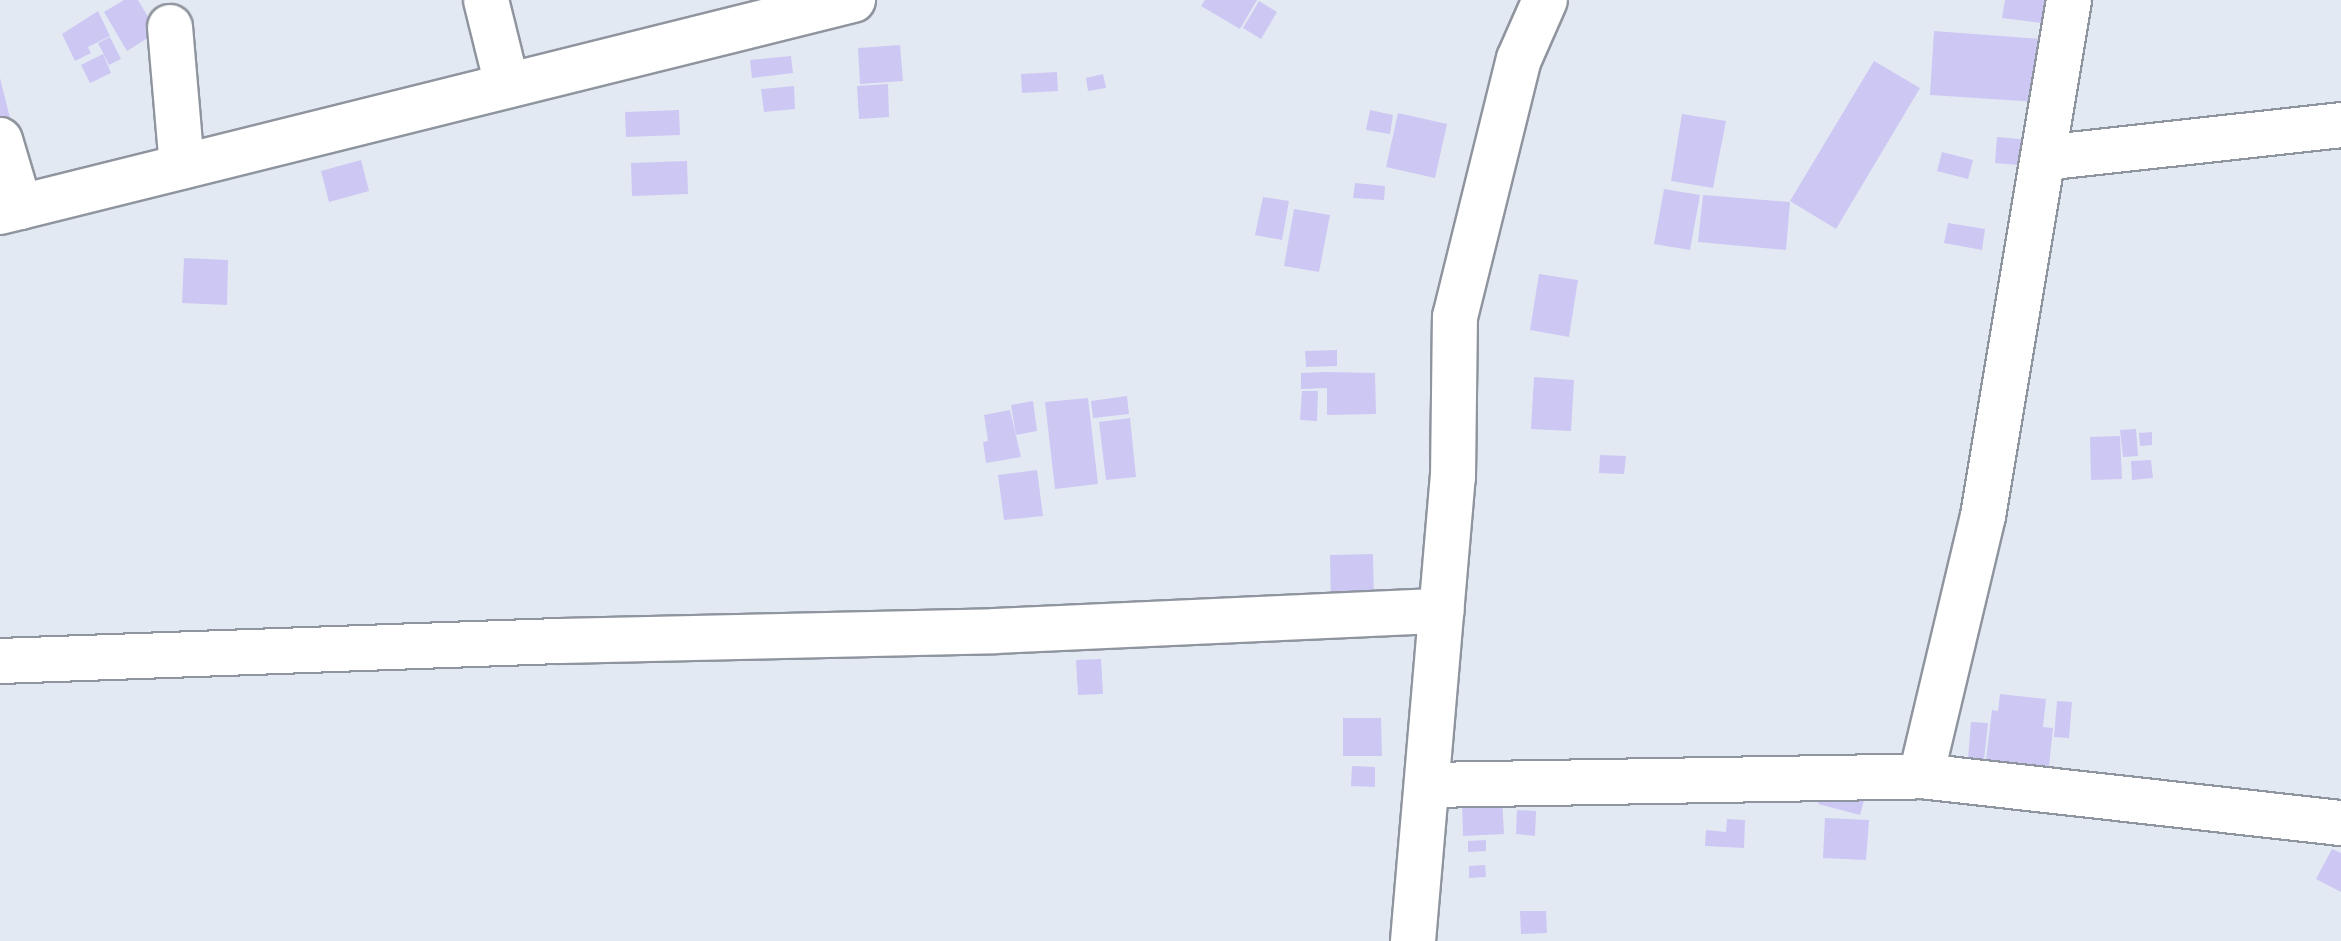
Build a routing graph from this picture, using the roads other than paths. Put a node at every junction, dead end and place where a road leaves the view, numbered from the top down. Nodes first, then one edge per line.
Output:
1 (486, 0) edge
2 (853, 0) edge
3 (1545, 0) edge
4 (2069, 0) edge
5 (170, 27) dead end
6 (507, 85) junction
7 (2341, 125) edge
8 (0, 140) edge
9 (2043, 158) junction
10 (182, 166) junction
11 (10, 210) edge
12 (1442, 611) junction
13 (0, 661) edge
14 (1921, 776) junction
15 (1428, 785) junction
16 (2341, 823) edge
17 (1413, 941) edge

1 - 6 street
2 - 6 street
3 - 12 street
4 - 9 street
5 - 10 street
6 - 10 street
7 - 9 street
8 - 11 street
9 - 14 street
10 - 11 street
12 - 13 street
12 - 15 street
14 - 15 street
14 - 16 street
15 - 17 street

